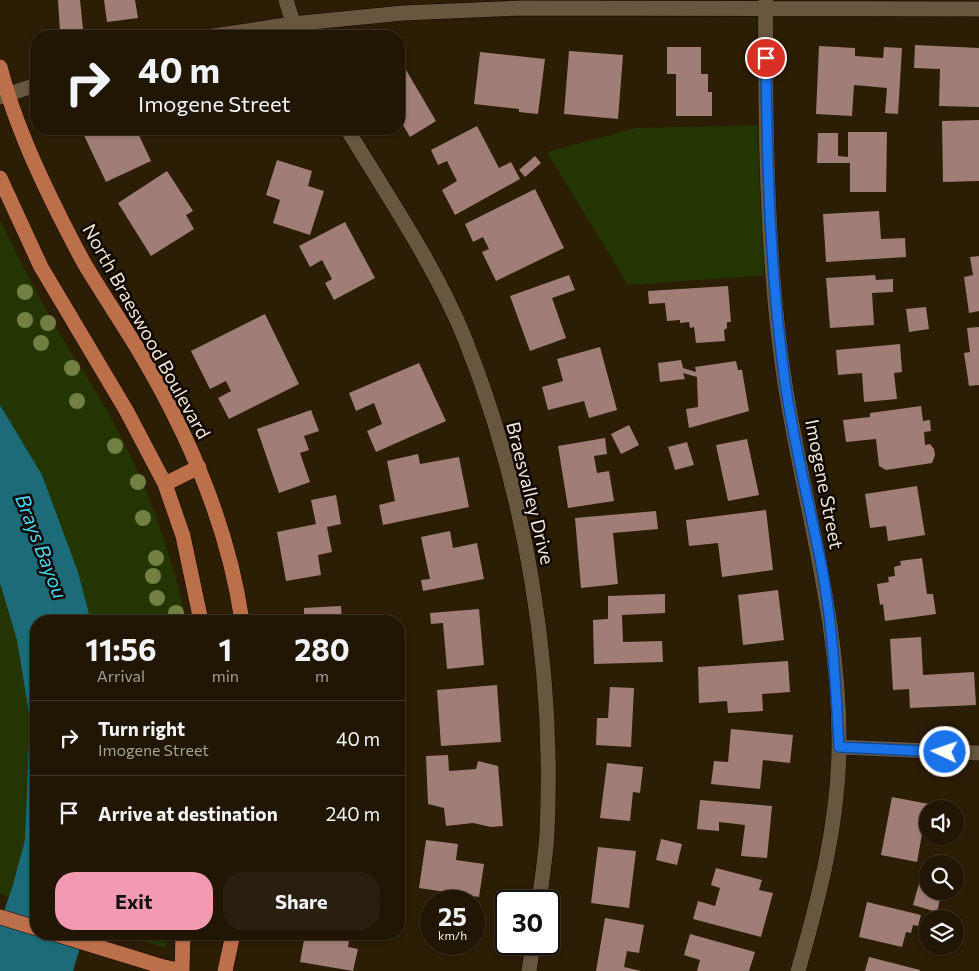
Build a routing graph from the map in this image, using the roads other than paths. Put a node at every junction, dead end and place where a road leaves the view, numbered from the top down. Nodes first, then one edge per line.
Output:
1 (286, 0) edge
2 (522, 4) edge
3 (766, 4) edge
4 (979, 9) edge
5 (295, 30) edge
6 (0, 67) edge
7 (30, 87) edge
8 (4, 96) edge
9 (351, 135) edge
10 (0, 178) edge
11 (199, 467) junction
12 (165, 484) junction
13 (201, 615) edge
14 (241, 615) edge
15 (839, 747) junction
16 (979, 753) edge
17 (540, 890) edge
18 (0, 917) edge
19 (30, 926) edge
20 (75, 940) edge
21 (183, 940) edge
22 (232, 940) edge
23 (531, 955) edge
24 (182, 971) edge
25 (225, 971) edge
26 (529, 971) edge
27 (798, 971) edge

1 - 5 street
2 - 3 street
2 - 5 street
3 - 4 street
3 - 15 street, Imogene Street
6 - 8 main road, North Braeswood Boulevard
7 - 8 street
8 - 11 main road, North Braeswood Boulevard
9 - 17 street, Braesvalley Drive
10 - 12 main road
11 - 12 main road
11 - 14 main road, North Braeswood Boulevard
12 - 13 main road
15 - 16 street
15 - 27 street, Imogene Street
18 - 19 main road
20 - 24 main road
21 - 24 main road
22 - 25 main road
23 - 26 street

